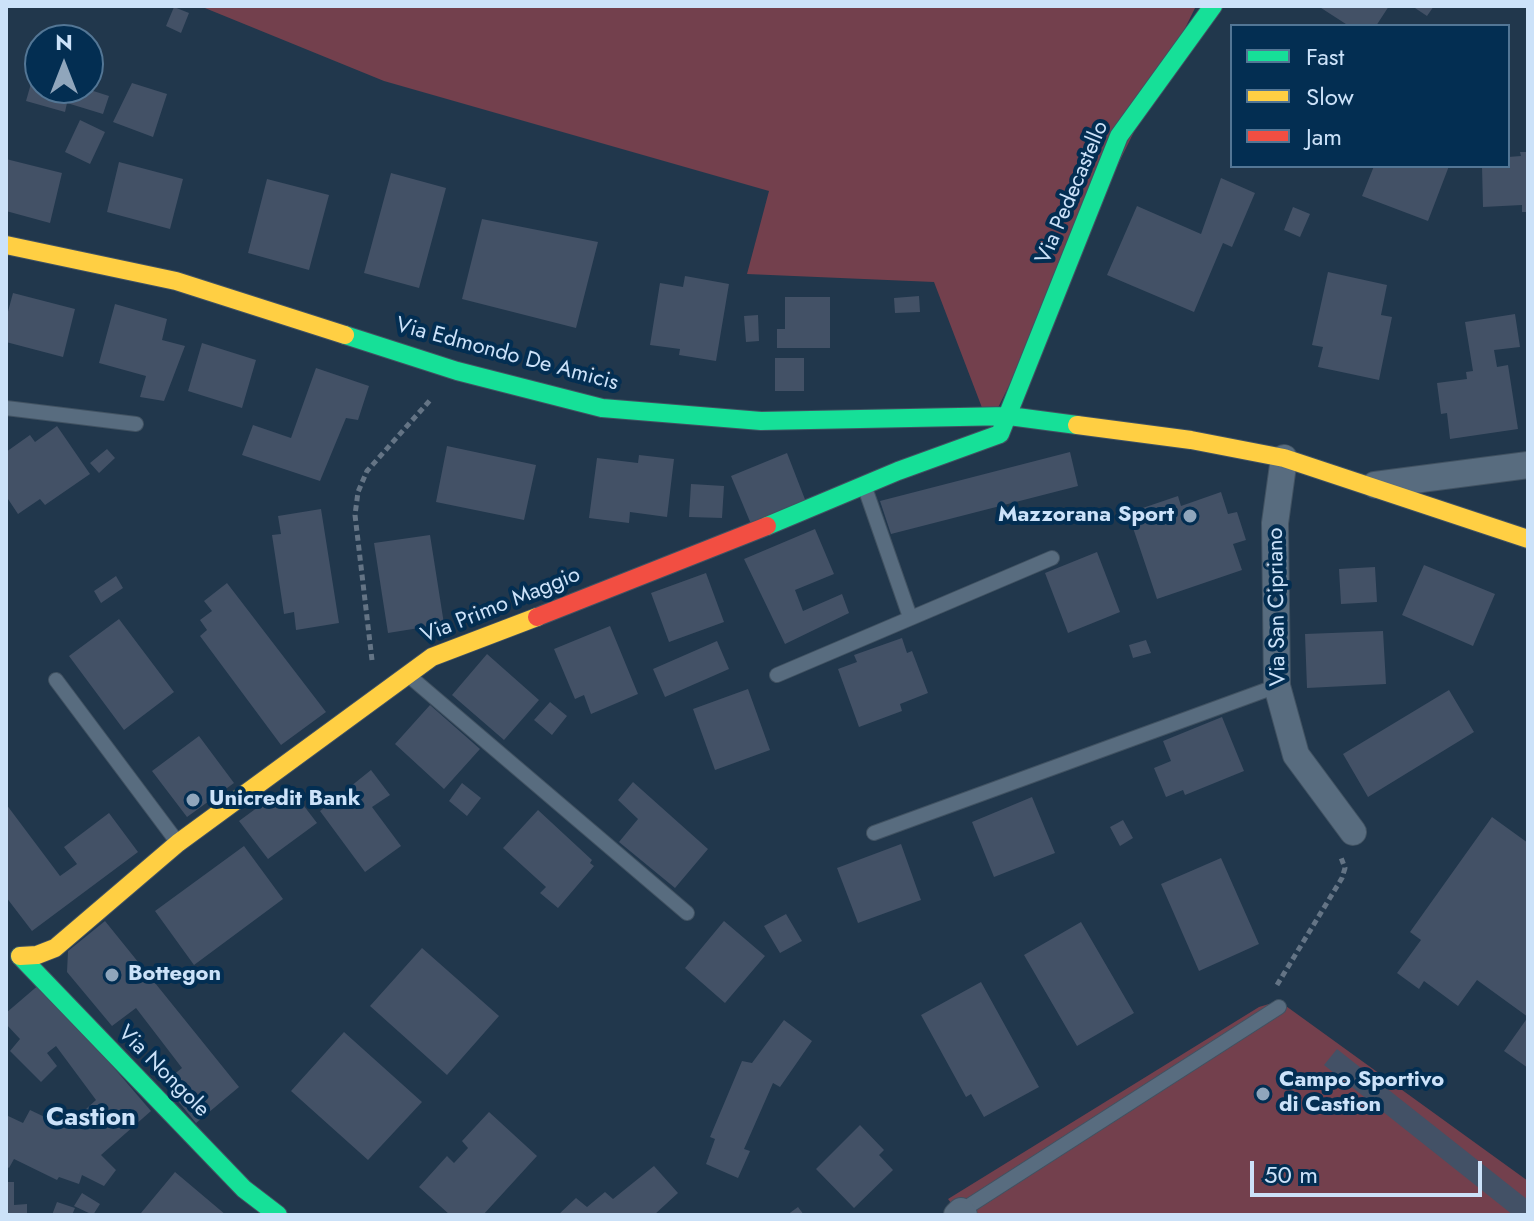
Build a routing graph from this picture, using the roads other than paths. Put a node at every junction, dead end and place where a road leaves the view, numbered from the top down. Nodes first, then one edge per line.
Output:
1 (1213, 6) edge
2 (6, 245) edge
3 (6, 408) edge
4 (1009, 416) junction
5 (136, 424) dead end
6 (1284, 458) junction
7 (1528, 465) edge
8 (864, 485) junction
9 (1371, 485) junction
10 (1528, 539) edge
11 (1052, 558) dead end
12 (910, 617) junction
13 (408, 674) junction
14 (777, 675) dead end
15 (56, 680) dead end
16 (1277, 686) junction
17 (1353, 832) road end
18 (874, 833) dead end
19 (178, 843) junction
20 (687, 913) dead end
21 (11, 958) edge
22 (1279, 1007) road end
23 (960, 1214) edge
24 (278, 1215) edge

1 - 4 street, Via Pedecastello
2 - 4 street, Via Edmondo De Amicis
3 - 5 lane
4 - 6 street
4 - 8 street, Via Primo Maggio
6 - 9 street
6 - 16 street, Via San Cipriano
7 - 9 street
8 - 12 lane
8 - 13 street, Via Primo Maggio
9 - 10 street
11 - 12 lane
12 - 14 lane
13 - 19 street, Via Primo Maggio
13 - 20 lane
15 - 19 lane
16 - 17 street, Via San Cipriano
16 - 18 lane
19 - 21 street, Via Primo Maggio
21 - 24 street, Via Nongole
22 - 23 lane

